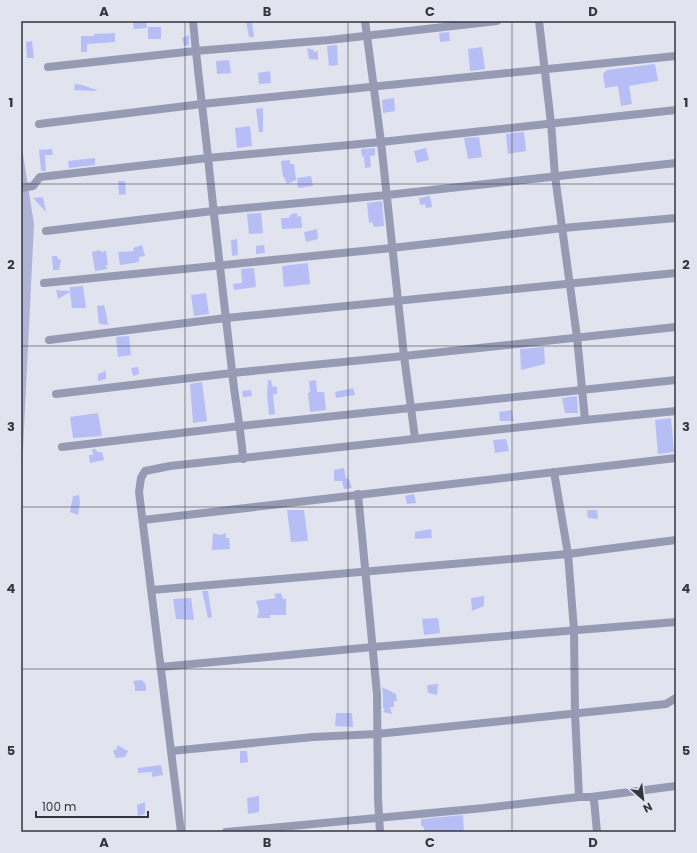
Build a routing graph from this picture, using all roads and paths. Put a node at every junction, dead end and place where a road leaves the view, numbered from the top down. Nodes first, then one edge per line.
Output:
1 (193, 21) edge
2 (364, 21) edge
3 (497, 21) edge
4 (539, 21) edge
5 (366, 35) junction
6 (195, 50) junction
7 (676, 56) edge
8 (48, 67) dead end
9 (544, 69) junction
10 (373, 86) junction
11 (202, 104) junction
12 (676, 110) edge
13 (551, 123) junction
14 (39, 124) dead end
15 (381, 142) junction
16 (208, 158) junction
17 (676, 163) edge
18 (555, 176) junction
19 (21, 188) edge
20 (387, 195) junction
21 (213, 211) junction
22 (676, 218) edge
23 (564, 228) junction
24 (46, 231) dead end
25 (392, 248) junction
26 (220, 266) junction
27 (676, 273) edge
28 (44, 283) dead end
29 (570, 283) junction
30 (398, 302) junction
31 (226, 318) junction
32 (676, 327) edge
33 (577, 337) junction
34 (49, 340) dead end
35 (404, 356) junction
36 (232, 373) junction
37 (676, 380) edge
38 (582, 389) junction
39 (56, 394) dead end
40 (410, 409) junction
41 (676, 411) edge
42 (585, 420) junction
43 (240, 426) junction
44 (415, 438) junction
45 (62, 447) dead end
46 (676, 458) edge
47 (243, 459) junction
48 (554, 472) junction
49 (358, 494) junction
50 (143, 520) junction
51 (676, 540) edge
52 (568, 554) junction
53 (366, 571) junction
54 (152, 590) junction
55 (676, 622) edge
56 (574, 630) junction
57 (373, 647) junction
58 (161, 667) junction
59 (676, 698) edge
60 (676, 703) edge
61 (666, 704) junction
62 (575, 713) junction
63 (377, 734) junction
64 (171, 751) junction
65 (676, 786) edge
66 (579, 796) junction
67 (591, 797) junction
68 (379, 818) junction
69 (181, 832) edge
70 (226, 832) edge
71 (380, 832) edge
72 (597, 832) edge

1 - 6 street
2 - 5 street
3 - 5 street
4 - 9 street
5 - 6 street
5 - 10 street
6 - 8 street
6 - 11 street
7 - 9 street
9 - 10 street
9 - 13 street
10 - 11 street
10 - 15 street
11 - 14 street
11 - 16 street
12 - 13 street
13 - 15 street
13 - 18 street
15 - 16 street
15 - 20 street
16 - 19 street
16 - 21 street
17 - 18 street
18 - 20 street
18 - 23 street
20 - 21 street
20 - 25 street
21 - 24 street
21 - 26 street
22 - 23 street
23 - 25 street
23 - 29 street
25 - 26 street
25 - 30 street
26 - 28 street
26 - 31 street
27 - 29 street
29 - 30 street
29 - 33 street
30 - 31 street
30 - 35 street
31 - 34 street
31 - 36 street
32 - 33 street
33 - 35 street
33 - 38 street
35 - 36 street
35 - 40 street
36 - 39 street
36 - 43 street
37 - 38 street
38 - 40 street
38 - 42 street
40 - 43 street
40 - 44 street
41 - 42 street
42 - 44 street
43 - 45 street
43 - 47 street
44 - 47 street
46 - 48 street
47 - 50 street
48 - 49 street
48 - 52 street
49 - 50 street
49 - 53 street
50 - 54 street
51 - 52 street
52 - 53 street
52 - 56 street
53 - 54 street
53 - 57 street
54 - 58 street
55 - 56 street
56 - 57 street
56 - 62 street
57 - 58 street
57 - 63 street
58 - 64 street
59 - 61 street
60 - 61 street
61 - 62 street
62 - 63 street
62 - 66 street
63 - 64 street
63 - 68 street
64 - 69 street
65 - 67 street
66 - 67 street
66 - 68 street
67 - 72 street
68 - 70 street
68 - 71 street

